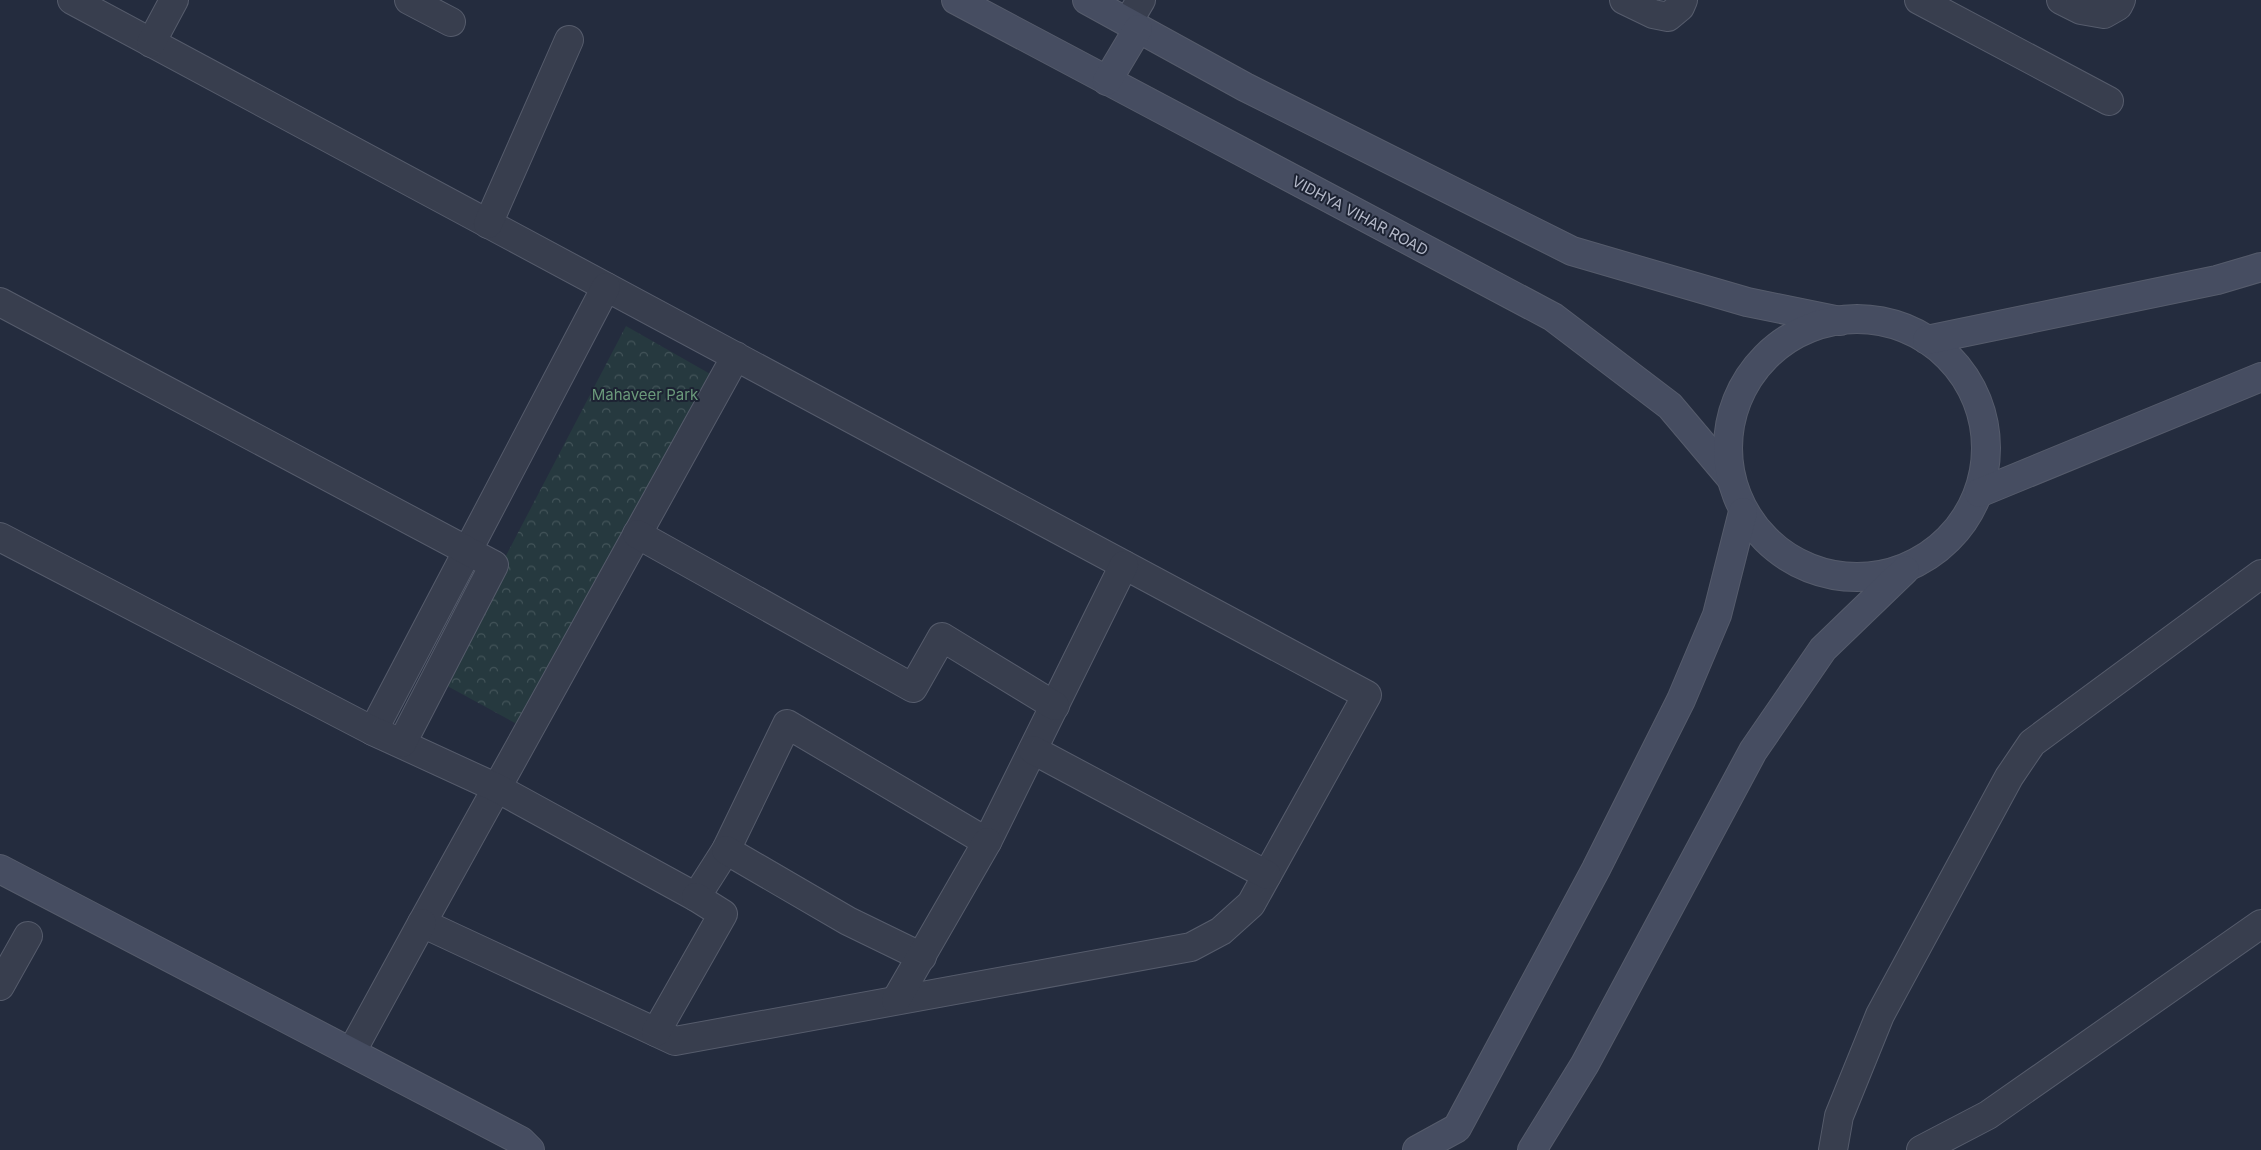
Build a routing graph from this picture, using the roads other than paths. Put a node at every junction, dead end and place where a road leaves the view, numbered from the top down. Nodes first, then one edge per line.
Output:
1 (72, 0) edge
2 (174, 0) edge
3 (408, 0) edge
4 (956, 0) edge
5 (1086, 0) edge
6 (1624, 0) edge
7 (1683, 0) edge
8 (1919, 0) edge
9 (2062, 0) edge
10 (2121, 0) edge
11 (1136, 17) edge
12 (451, 22) dead end
13 (569, 40) dead end
14 (151, 42) junction
15 (1107, 81) junction
16 (2109, 101) dead end
17 (488, 224) junction
18 (2261, 267) edge
19 (606, 287) junction
20 (0, 302) edge
21 (1840, 321) junction
22 (1927, 340) junction
23 (736, 356) junction
24 (2261, 377) edge
25 (1730, 477) junction
26 (1979, 493) junction
27 (1743, 512) junction
28 (637, 534) junction
29 (0, 537) edge
30 (468, 550) junction
31 (1124, 565) junction
32 (1906, 568) junction
33 (2261, 574) edge
34 (1055, 706) junction
35 (373, 731) junction
36 (1033, 750) junction
37 (496, 788) junction
38 (987, 842) junction
39 (726, 850) junction
40 (0, 869) edge
41 (1267, 875) junction
42 (696, 897) junction
43 (422, 923) junction
44 (2261, 924) edge
45 (28, 936) dead end
46 (922, 957) junction
47 (0, 986) edge
48 (896, 1000) junction
49 (656, 1032) junction
50 (352, 1051) junction
51 (530, 1150) edge
52 (1417, 1150) edge
53 (1532, 1150) edge
54 (1834, 1150) edge
55 (1921, 1150) edge

1 - 14 street
2 - 14 street
3 - 12 street
4 - 15 street, VIDHYA VIHAR ROAD
5 - 11 street
6 - 7 street
8 - 16 street
9 - 10 street
11 - 15 street
11 - 21 street
13 - 17 street
14 - 17 street
15 - 25 street, VIDHYA VIHAR ROAD
17 - 19 street
18 - 22 street
19 - 23 street
19 - 30 street
20 - 30 street
21 - 22 street
21 - 25 street
22 - 26 street
23 - 28 street
23 - 31 street
24 - 26 street
25 - 27 street
26 - 32 street
27 - 32 street
27 - 52 street
28 - 34 street
28 - 37 street
29 - 35 street
30 - 35 street
31 - 34 street
31 - 41 street
32 - 53 street
33 - 54 street
34 - 36 street
35 - 37 street
36 - 38 street
36 - 41 street
37 - 42 street
37 - 43 street
38 - 39 street
38 - 46 street
39 - 42 street
39 - 46 street
40 - 50 street
41 - 48 street
42 - 49 street
43 - 49 street
43 - 50 street
44 - 55 street
45 - 47 street
46 - 48 street
48 - 49 street
50 - 51 street

